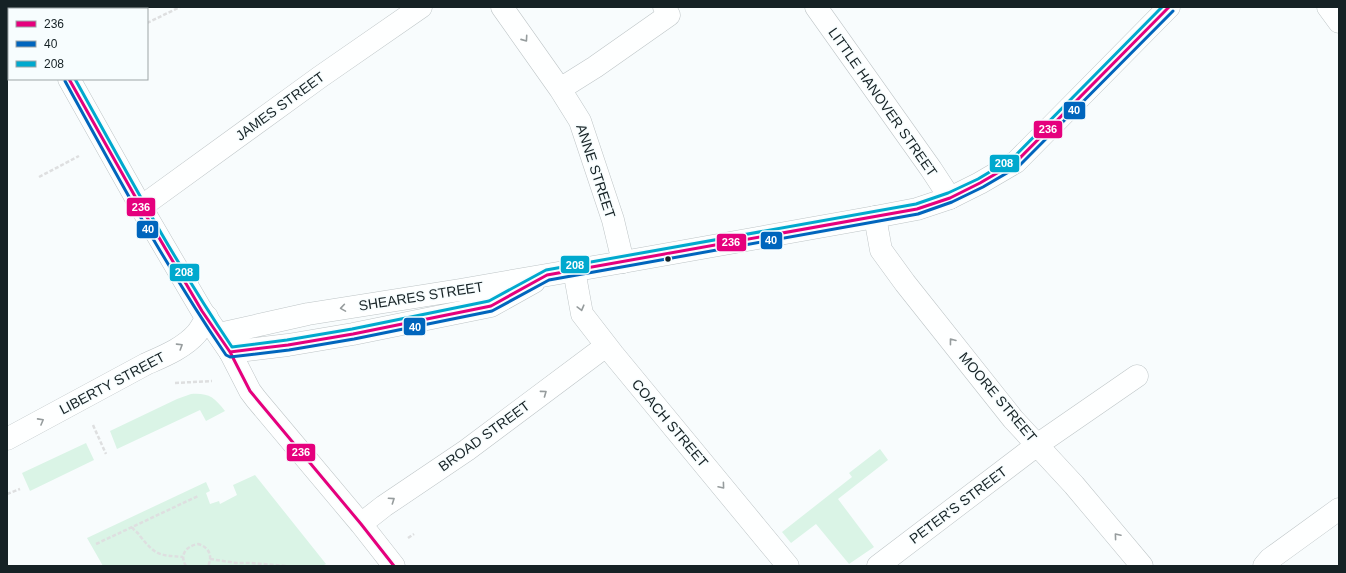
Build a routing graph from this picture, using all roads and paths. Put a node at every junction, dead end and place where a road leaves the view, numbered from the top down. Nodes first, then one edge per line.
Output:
1 (180, 7) edge
2 (421, 7) edge
3 (502, 7) edge
4 (664, 7) edge
5 (816, 7) edge
6 (1169, 7) edge
7 (1328, 7) edge
8 (1339, 22) edge
9 (148, 23) edge
10 (70, 80) edge
11 (560, 89) junction
12 (76, 158) dead end
13 (39, 177) dead end
14 (950, 198) junction
15 (142, 207) junction
16 (875, 217) junction
17 (623, 262) junction
18 (574, 270) junction
19 (219, 335) junction
20 (606, 346) junction
21 (1137, 376) dead end
22 (216, 381) dead end
23 (170, 382) dead end
24 (93, 425) dead end
25 (7, 439) edge
26 (1038, 445) junction
27 (106, 454) dead end
28 (20, 489) dead end
29 (7, 494) edge
30 (198, 496) dead end
31 (1339, 509) edge
32 (361, 524) junction
33 (132, 527) junction
34 (96, 544) dead end
35 (183, 557) junction
36 (210, 559) junction
37 (186, 566) edge
38 (208, 566) edge
39 (287, 566) edge
40 (394, 566) edge
41 (788, 566) edge
42 (878, 566) edge
43 (1142, 566) edge
44 (1264, 566) edge

1 - 9 path
2 - 15 main road, JAMES STREET
3 -> 11 main road, ANNE STREET
4 - 11 main road
5 - 14 main road, LITTLE HANOVER STREET
6 - 14 main road, SHEARES STREET
7 - 8 main road
10 - 15 main road
11 - 17 main road, ANNE STREET
12 - 13 path
14 - 16 main road, SHEARES STREET
15 - 19 main road
16 - 17 main road, SHEARES STREET
26 -> 16 main road, MOORE STREET
17 - 18 main road, SHEARES STREET
18 -> 19 main road, SHEARES STREET
18 -> 20 main road, COACH STREET
25 -> 19 main road, LIBERTY STREET
19 - 32 main road
32 -> 20 main road, BROAD STREET
20 -> 41 main road, COACH STREET
21 - 26 main road, PETER'S STREET
22 - 23 path
24 - 27 path
26 - 42 main road, PETER'S STREET
43 -> 26 main road, MOORE STREET
28 - 29 path
30 - 33 path
31 - 44 main road
32 - 40 main road
33 - 34 path
33 - 35 path
35 - 36 path
35 - 37 path
36 - 38 path
36 - 39 path

